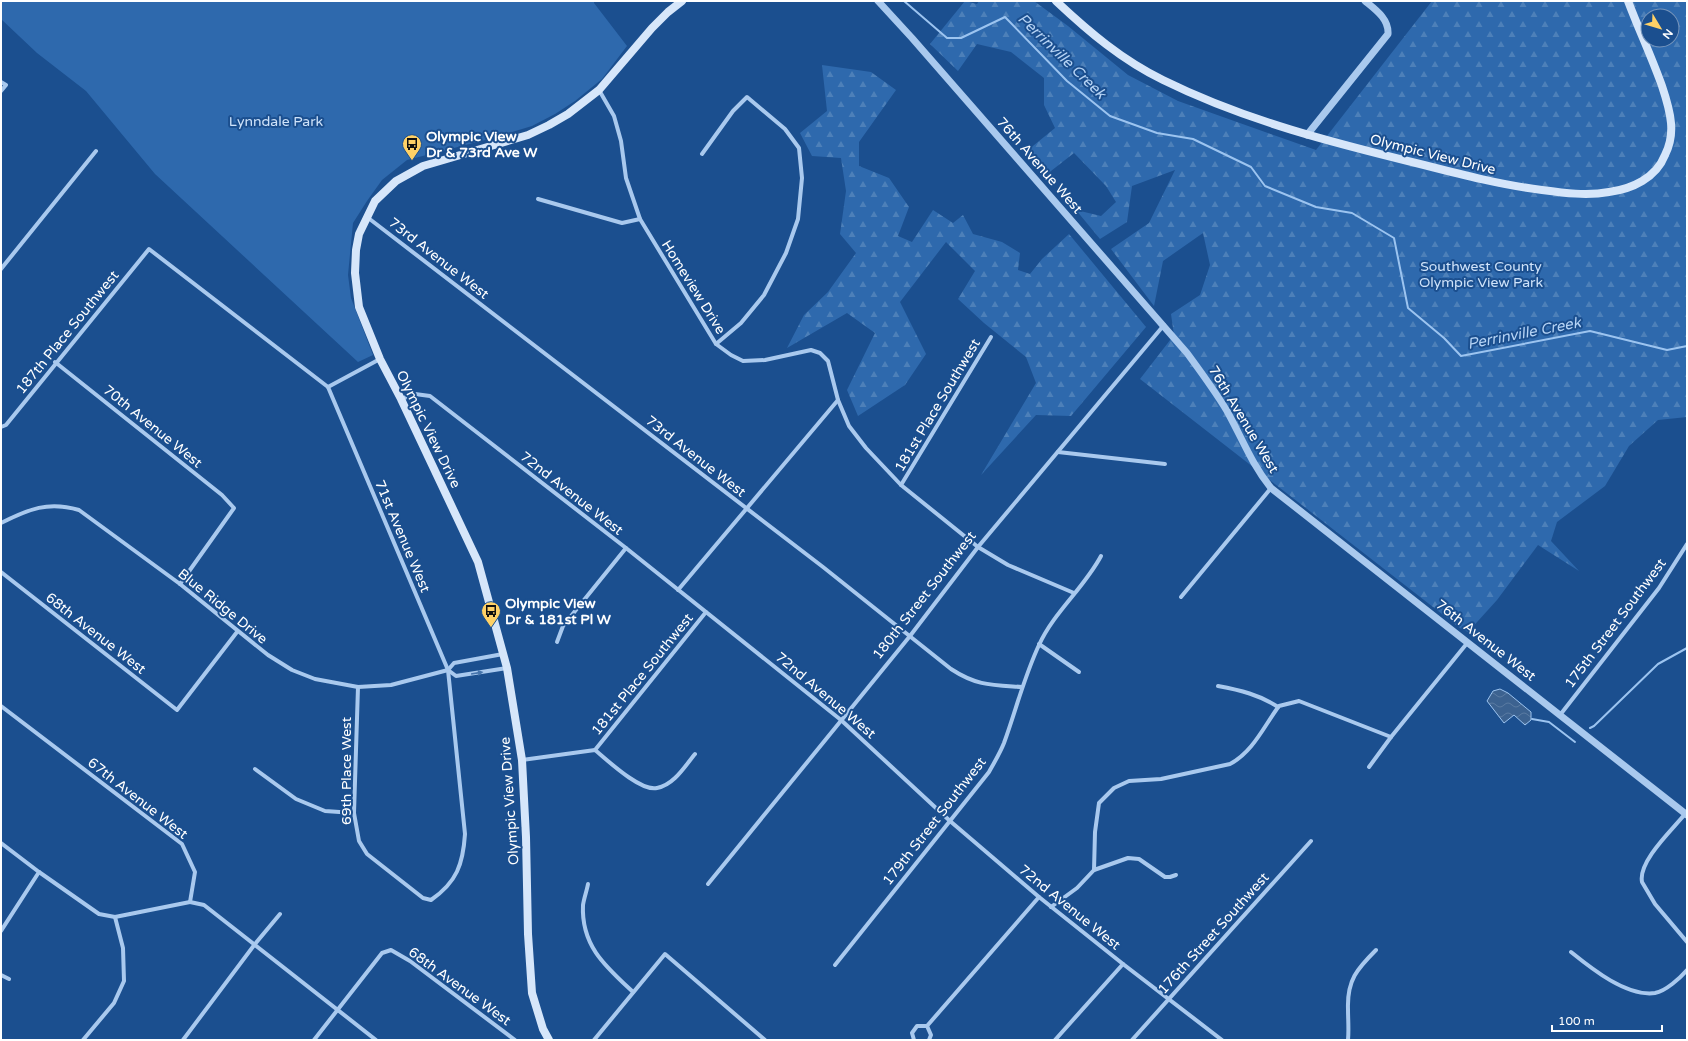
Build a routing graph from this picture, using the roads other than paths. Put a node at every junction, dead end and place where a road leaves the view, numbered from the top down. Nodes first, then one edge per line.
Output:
1 (682, 1) edge
2 (878, 1) edge
3 (1056, 1) edge
4 (1365, 1) edge
5 (1628, 1) edge
6 (1, 82) edge
7 (599, 90) junction
8 (1, 92) edge
9 (1307, 135) junction
10 (96, 150) dead end
11 (702, 154) dead end
12 (538, 199) dead end
13 (367, 216) junction
14 (640, 218) junction
15 (149, 249) joint
16 (1, 269) edge
17 (1164, 326) junction
18 (991, 337) dead end
19 (716, 344) junction
20 (380, 359) junction
21 (55, 362) junction
22 (328, 387) junction
23 (401, 399) junction
24 (838, 400) junction
25 (1, 427) edge
26 (1058, 452) junction
27 (1165, 464) dead end
28 (901, 485) junction
29 (1272, 488) junction
30 (746, 508) junction
31 (1, 523) edge
32 (1687, 544) edge
33 (626, 548) junction
34 (978, 548) junction
35 (1101, 556) dead end
36 (1, 572) edge
37 (180, 584) junction
38 (678, 590) junction
39 (1074, 593) junction
40 (1181, 597) dead end
41 (706, 612) junction
42 (237, 632) junction
43 (910, 636) junction
44 (557, 642) dead end
45 (1468, 642) junction
46 (1039, 644) junction
47 (503, 654) junction
48 (507, 668) junction
49 (448, 670) junction
50 (1079, 672) dead end
51 (1218, 686) dead end
52 (358, 687) junction
53 (1022, 687) junction
54 (1, 706) edge
55 (1278, 706) junction
56 (1560, 715) junction
57 (841, 720) junction
58 (1391, 737) junction
59 (595, 750) junction
60 (695, 754) dead end
61 (522, 760) junction
62 (1369, 767) dead end
63 (255, 769) dead end
64 (354, 813) junction
65 (1686, 815) edge
66 (950, 821) junction
67 (1311, 841) dead end
68 (1, 843) edge
69 (1094, 870) junction
70 (39, 872) junction
71 (1176, 875) dead end
72 (588, 884) dead end
73 (708, 884) dead end
74 (1039, 897) junction
75 (423, 898) joint
76 (190, 902) junction
77 (1051, 907) junction
78 (280, 914) dead end
79 (115, 917) junction
80 (1, 931) edge
81 (1687, 942) edge
82 (255, 944) junction
83 (1376, 950) dead end
84 (1571, 952) dead end
85 (1123, 964) junction
86 (835, 965) dead end
87 (1687, 970) edge
88 (1, 975) edge
89 (9, 979) dead end
90 (633, 992) junction
91 (1168, 998) junction
92 (339, 1010) junction
93 (927, 1026) junction
94 (83, 1040) edge
95 (183, 1040) edge
96 (314, 1040) edge
97 (376, 1040) edge
98 (515, 1040) edge
99 (549, 1040) edge
100 (594, 1040) edge
101 (765, 1040) edge
102 (914, 1040) edge
103 (929, 1040) edge
104 (1055, 1040) edge
105 (1132, 1040) edge
106 (1222, 1040) edge
107 (1348, 1040) edge

1 - 7 main road, Olympic View Drive
2 - 17 street, 76th Avenue West
3 - 9 main road, Olympic View Drive
4 - 9 street
5 - 9 main road, Olympic View Drive
6 - 8 street
7 - 13 main road, Olympic View Drive
7 - 14 street, Homeview Drive
10 - 16 street
11 - 19 street
12 - 14 street
13 - 20 main road, Olympic View Drive
13 - 30 street, 73rd Avenue West
14 - 19 street, Homeview Drive
15 - 21 street, 187th Place Southwest
15 - 22 street, 71st Avenue West
17 - 26 street, 180th Street Southwest
17 - 29 street, 76th Avenue West
18 - 28 street, 181st Place Southwest
19 - 24 street, Homeview Drive
20 - 22 street
20 - 23 main road, Olympic View Drive
21 - 25 street, 187th Place Southwest
21 - 37 street, 70th Avenue West
22 - 49 street, 71st Avenue West
23 - 33 street, 72nd Avenue West
23 - 47 main road, Olympic View Drive
24 - 28 street, Homeview Drive
24 - 30 street
26 - 27 street
26 - 34 street, 180th Street Southwest
28 - 34 street, Homeview Drive
29 - 40 street
29 - 45 street, 76th Avenue West
30 - 38 street
30 - 43 street, 73rd Avenue West
31 - 37 street, Blue Ridge Drive
32 - 56 street, 175th Street Southwest
33 - 38 street, 72nd Avenue West
33 - 44 street
34 - 39 street, Homeview Drive
34 - 43 street, 180th Street Southwest
35 - 39 street, 179th Street Southwest
36 - 42 street, 68th Avenue West
37 - 42 street, Blue Ridge Drive
38 - 41 street, 72nd Avenue West
39 - 46 street, 179th Street Southwest
41 - 57 street, 72nd Avenue West
41 - 59 street, 181st Place Southwest
42 - 52 street, Blue Ridge Drive
43 - 53 street, 73rd Avenue West
43 - 57 street, 180th Street Southwest
45 - 56 street, 76th Avenue West
45 - 58 street
46 - 50 street
46 - 53 street, 179th Street Southwest
47 - 48 main road, Olympic View Drive
47 - 49 street, Blue Ridge Drive
49 -> 48 street, Blue Ridge Drive
48 - 61 main road, Olympic View Drive
49 - 52 street, Blue Ridge Drive
49 - 75 street, 71st Avenue West
51 - 55 street
52 - 64 street, 69th Place West
53 - 66 street, 179th Street Southwest
54 - 76 street, 67th Avenue West
55 - 58 street
55 - 69 street
56 - 65 street, 76th Avenue West
57 - 66 street, 72nd Avenue West
57 - 73 street, 180th Street Southwest
58 - 62 street
59 - 60 street
59 - 61 street
61 - 99 main road, Olympic View Drive
63 - 64 street
64 - 75 street, 69th Place West
65 - 81 street
66 - 74 street, 72nd Avenue West
66 - 86 street, 179th Street Southwest
67 - 91 street, 176th Street Southwest
68 - 70 street
69 - 71 street
69 - 77 street
70 - 79 street
70 - 80 street
72 - 90 street
74 - 77 street, 72nd Avenue West
74 - 93 street
76 - 79 street
76 - 82 street
77 - 85 street, 72nd Avenue West
78 - 82 street
79 - 94 street
82 - 92 street
82 - 95 street
83 - 107 street
84 - 87 street
85 - 91 street, 72nd Avenue West
85 - 104 street
88 - 89 street
90 - 100 street
90 - 101 street
91 - 105 street, 176th Street Southwest
91 - 106 street, 72nd Avenue West
92 - 96 street
92 - 97 street
92 - 98 street, 68th Avenue West
93 - 102 street
93 - 103 street

